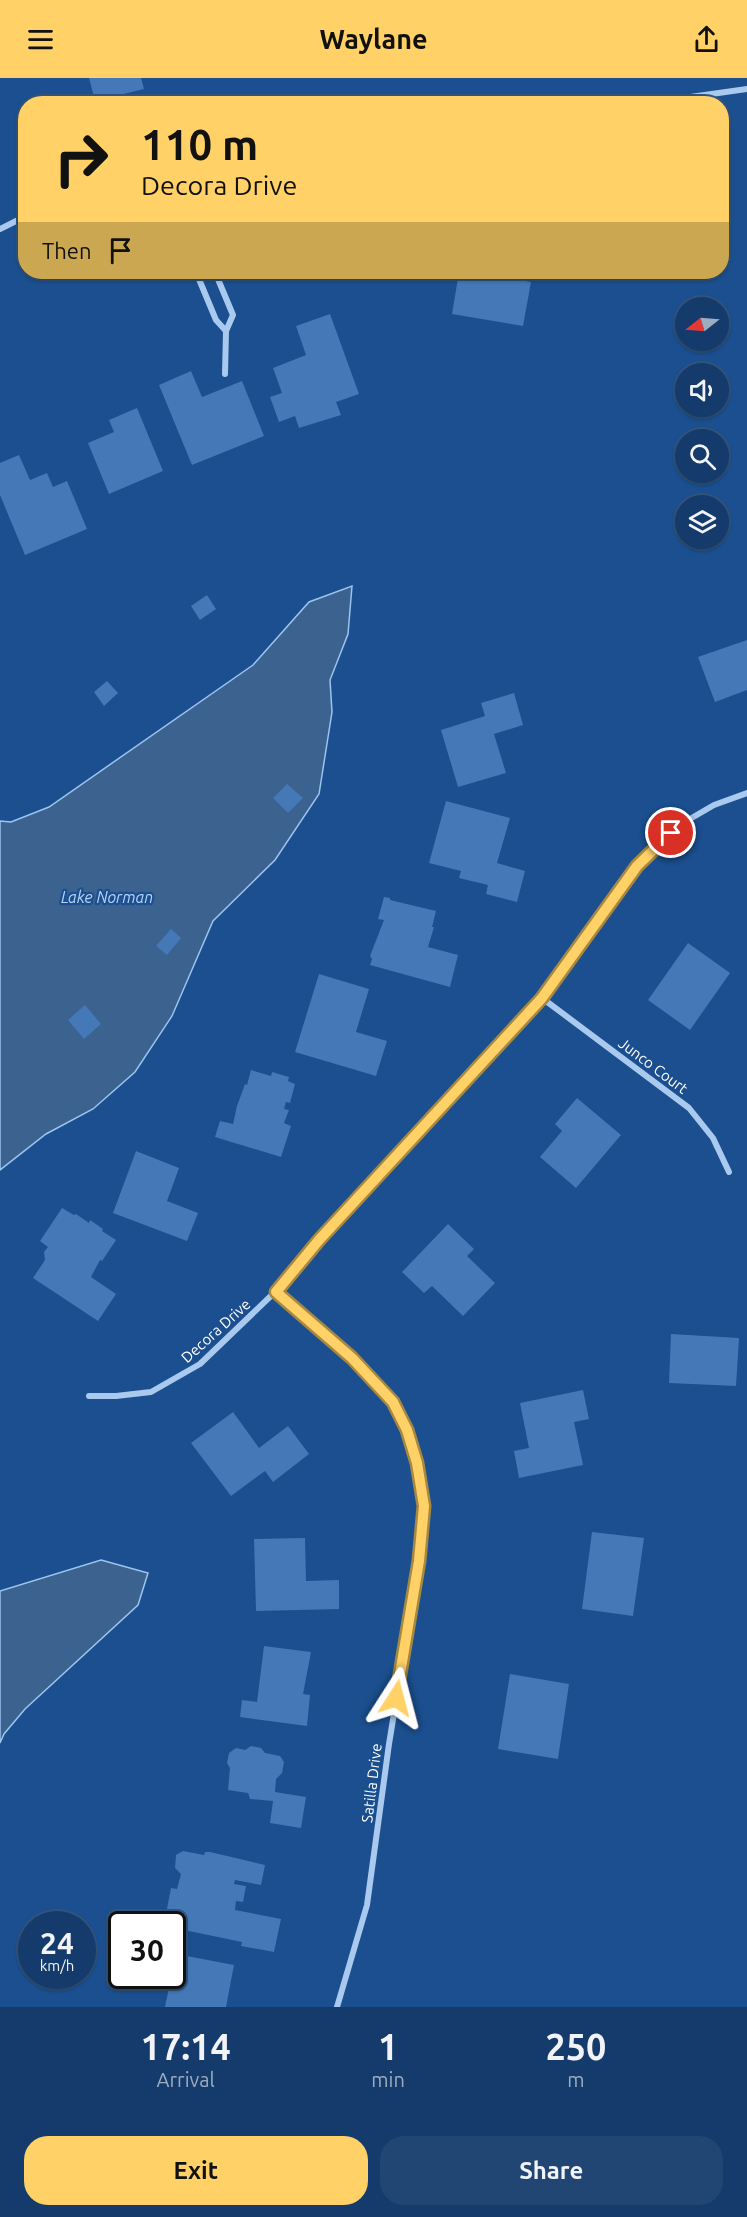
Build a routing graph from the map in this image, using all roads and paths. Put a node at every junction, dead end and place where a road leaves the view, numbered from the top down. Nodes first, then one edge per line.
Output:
1 (747, 89) edge
2 (698, 96) edge
3 (18, 220) edge
4 (0, 229) edge
5 (199, 279) edge
6 (218, 279) edge
7 (226, 331) junction
8 (225, 374) dead end
9 (747, 793) edge
10 (542, 998) junction
11 (729, 1172) dead end
12 (276, 1292) junction
13 (89, 1396) dead end
14 (337, 2007) edge

1 - 2 street
3 - 4 street
5 - 7 street
6 - 7 street
7 - 8 street
9 - 10 street, Decora Drive
10 - 11 street, Junco Court
10 - 12 street, Decora Drive
12 - 13 street, Decora Drive
12 - 14 street, Satilla Drive

